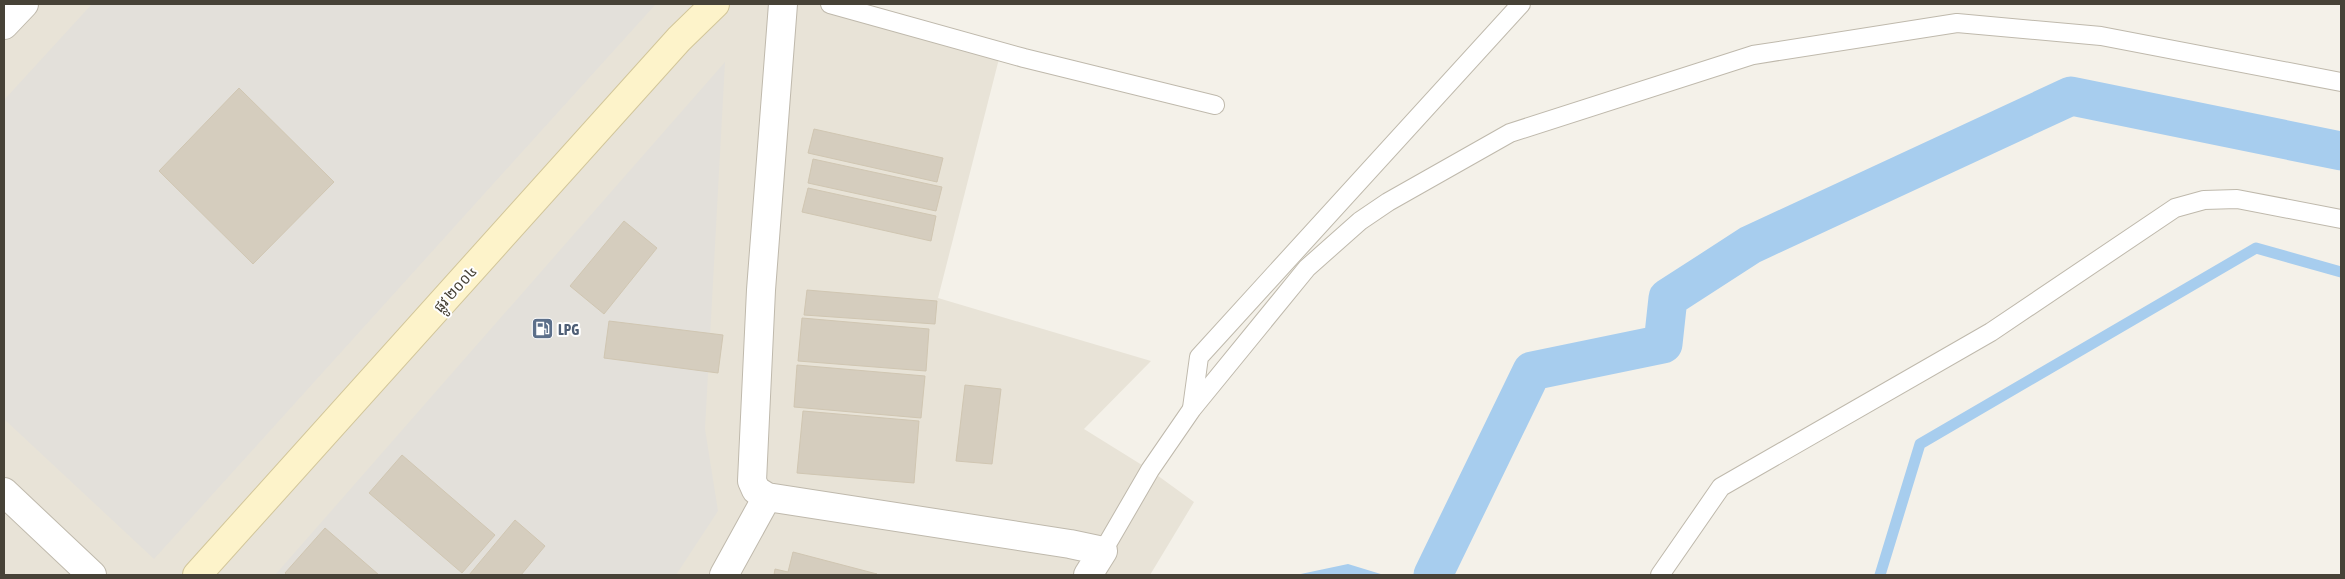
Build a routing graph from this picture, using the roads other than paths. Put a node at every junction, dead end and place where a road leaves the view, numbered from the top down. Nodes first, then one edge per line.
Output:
1 (24, 4) edge
2 (715, 4) edge
3 (783, 4) edge
4 (830, 4) edge
5 (1521, 4) edge
6 (4, 25) edge
7 (2341, 82) edge
8 (1215, 105) dead end
9 (1349, 195) junction
10 (2341, 219) edge
11 (1360, 222) junction
12 (1192, 408) junction
13 (4, 492) edge
14 (767, 497) junction
15 (1102, 551) junction
16 (92, 575) edge
17 (196, 575) edge
18 (724, 575) edge
19 (1088, 575) edge
20 (1660, 575) edge

1 - 6 street
2 - 17 main road, ផ្លូវ ២០០៤
3 - 14 street
4 - 8 lane
5 - 9 lane
7 - 11 lane
9 - 11 lane
9 - 12 lane
10 - 20 lane
11 - 12 lane
12 - 15 lane
13 - 16 street
14 - 15 street
14 - 18 street
15 - 19 street

